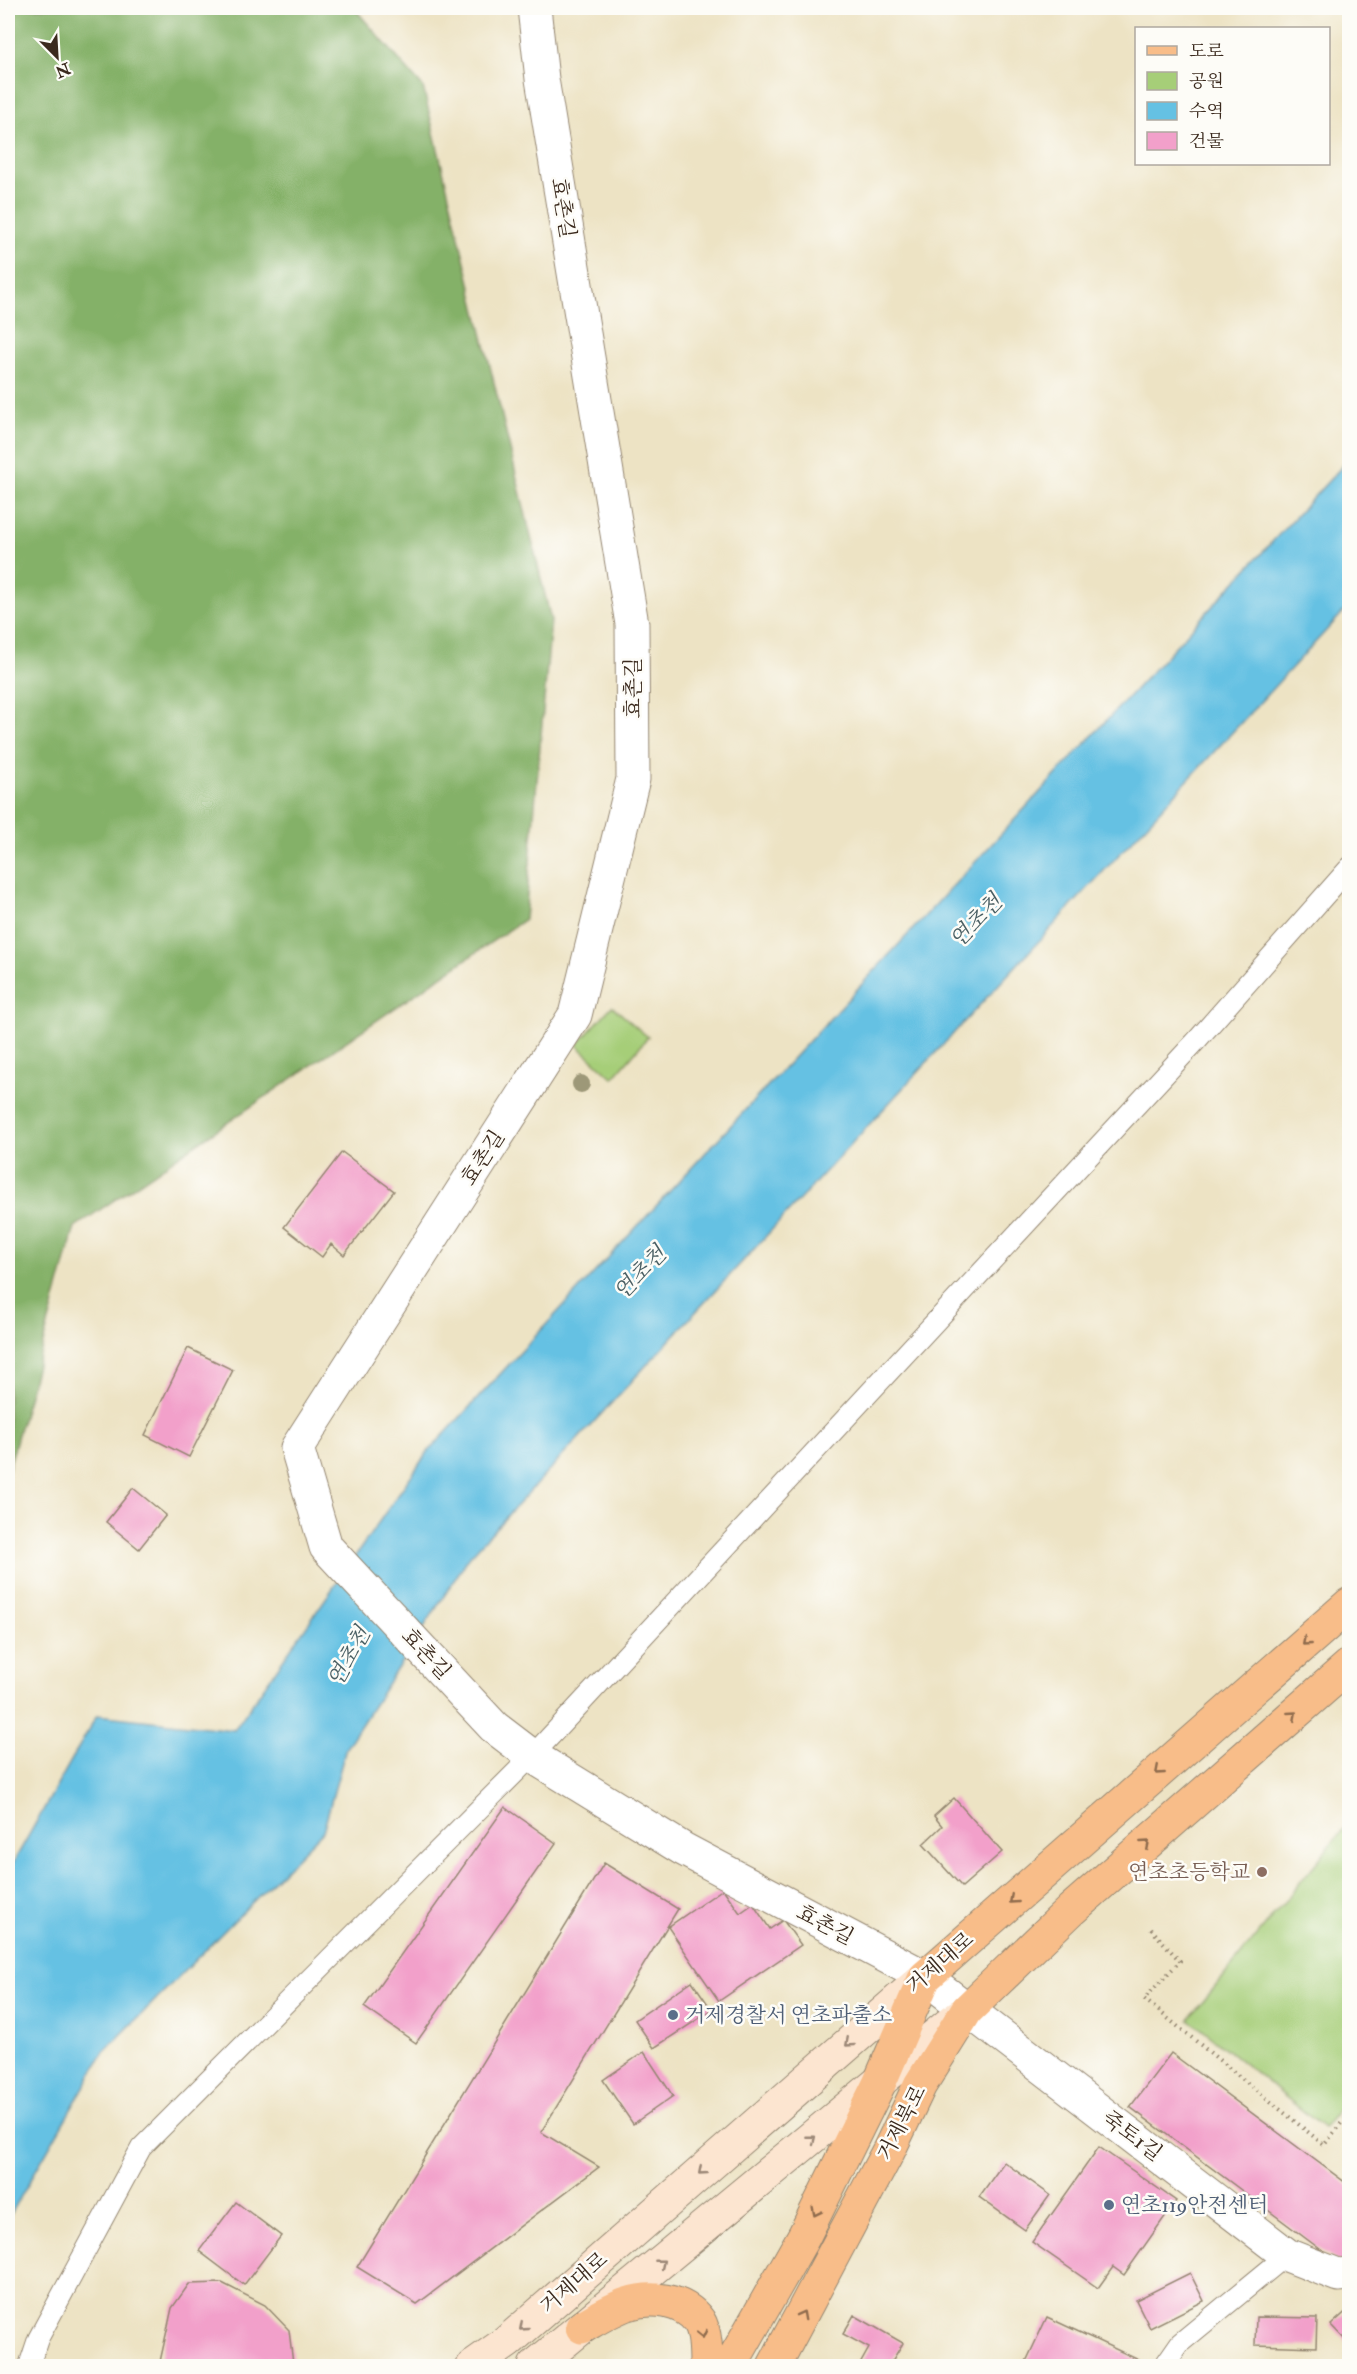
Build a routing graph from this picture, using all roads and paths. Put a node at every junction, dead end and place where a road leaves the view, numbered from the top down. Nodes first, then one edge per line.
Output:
1 (534, 8) edge
2 (1350, 867) edge
3 (1350, 1604) edge
4 (1350, 1665) edge
5 (532, 1756) junction
6 (1151, 1929) dead end
7 (925, 1977) junction
8 (967, 2010) junction
9 (879, 2084) junction
10 (1350, 2114) edge
11 (1287, 2255) junction
12 (1350, 2274) edge
13 (582, 2327) junction
14 (28, 2367) edge
15 (473, 2367) edge
16 (534, 2367) edge
17 (706, 2367) edge
18 (730, 2367) edge
19 (774, 2367) edge
20 (1164, 2367) edge

1 - 5 street, 효촌길
2 - 5 lane
3 -> 7 main road, 거제대로
8 -> 4 main road, 거제북로
5 - 7 street, 효촌길
5 - 14 lane
6 - 10 path
7 - 8 street, 죽토1길
7 - 9 main road, 거제북로
7 -> 15 main road, 거제대로
8 - 9 main road, 거제대로
8 - 11 street, 죽토1길
19 -> 8 main road, 거제북로
13 -> 9 main road, 거제대로
9 -> 18 main road, 거제북로
11 - 12 street, 죽토1길
11 - 20 lane
13 - 16 main road, 거제대로
13 -> 17 main road

